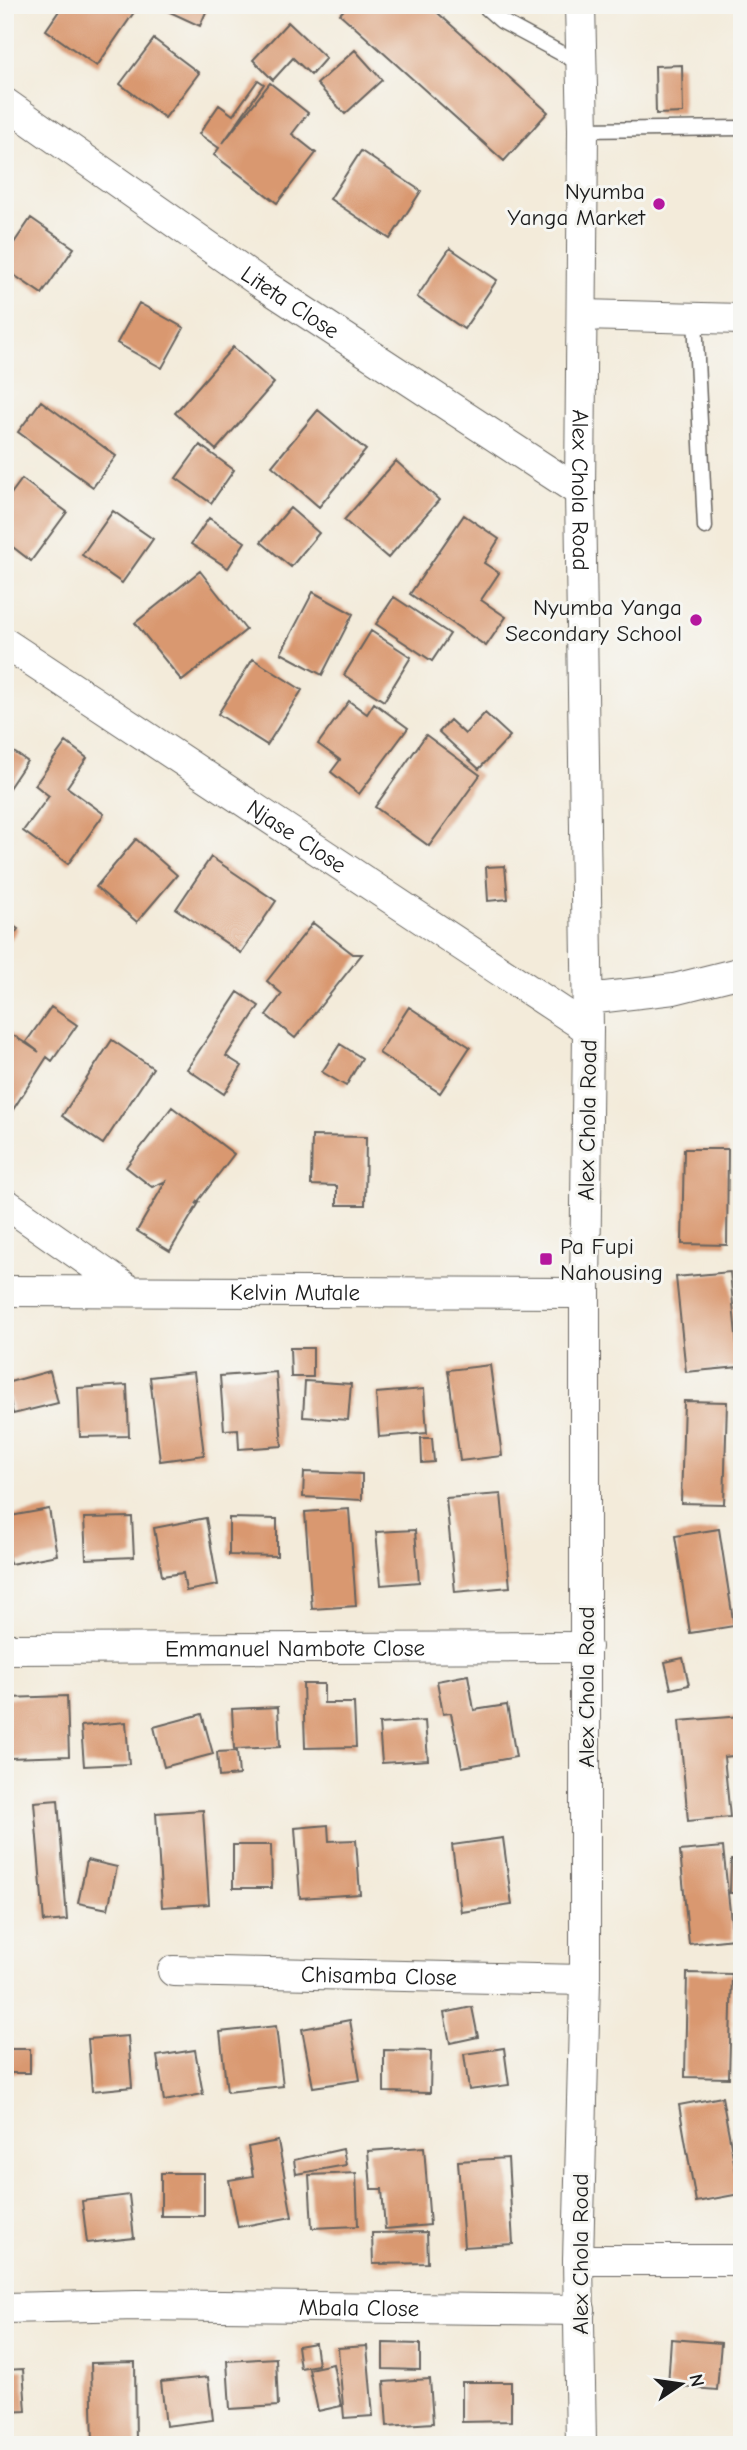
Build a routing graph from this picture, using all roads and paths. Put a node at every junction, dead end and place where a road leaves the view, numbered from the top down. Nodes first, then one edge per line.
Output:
1 (483, 5) edge
2 (580, 5) edge
3 (582, 64) junction
4 (5, 103) edge
5 (742, 128) edge
6 (583, 130) junction
7 (582, 315) junction
8 (695, 318) junction
9 (742, 319) edge
10 (580, 492) junction
11 (705, 527) dead end
12 (5, 643) edge
13 (742, 972) edge
14 (588, 999) junction
15 (588, 1029) junction
16 (5, 1203) edge
17 (129, 1290) junction
18 (5, 1291) edge
19 (585, 1293) junction
20 (586, 1647) junction
21 (5, 1649) edge
22 (173, 1971) dead end
23 (585, 1980) junction
24 (578, 2260) junction
25 (742, 2260) edge
26 (5, 2308) edge
27 (580, 2310) junction
28 (582, 2445) edge

1 - 3 lane
2 - 3 street, Alex Chola Road
3 - 6 street, Alex Chola Road
4 - 10 street, Liteta Close
5 - 6 lane
6 - 7 street, Alex Chola Road
7 - 8 street
7 - 10 street, Alex Chola Road
8 - 9 street
8 - 11 lane
10 - 14 street, Alex Chola Road
12 - 15 street, Njase Close
13 - 14 street
14 - 15 street, Alex Chola Road
15 - 19 street, Alex Chola Road
16 - 17 street
17 - 18 street, Kelvin Mutale
17 - 19 street, Kelvin Mutale
19 - 20 street, Alex Chola Road
20 - 21 street, Emmanuel Nambote Close
20 - 23 street, Alex Chola Road
22 - 23 street, Chisamba Close
23 - 24 street, Alex Chola Road
24 - 25 street
24 - 27 street, Alex Chola Road
26 - 27 street, Mbala Close
27 - 28 street, Alex Chola Road

